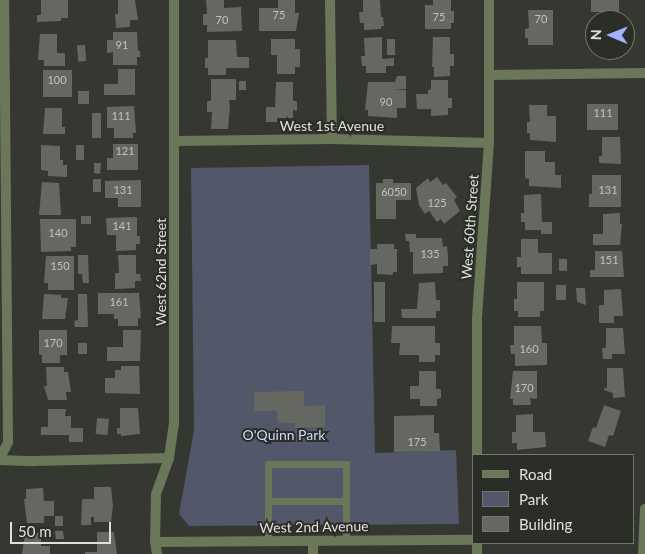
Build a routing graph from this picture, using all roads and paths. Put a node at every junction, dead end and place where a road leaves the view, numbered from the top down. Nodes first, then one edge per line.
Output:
1 (4, 0) edge
2 (174, 0) edge
3 (330, 0) edge
4 (489, 0) edge
5 (645, 73) edge
6 (490, 75) junction
7 (332, 139) junction
8 (175, 141) junction
9 (489, 142) junction
10 (477, 454) edge
11 (169, 458) junction
12 (0, 459) edge
13 (268, 501) junction
14 (346, 502) junction
15 (645, 509) edge
16 (638, 537) edge
17 (346, 540) junction
18 (472, 540) edge
19 (268, 541) junction
20 (313, 541) junction
21 (155, 542) junction
22 (150, 554) edge
23 (157, 554) edge
24 (313, 554) edge
25 (643, 554) edge

1 - 12 street
2 - 8 street, West 62nd Street
3 - 7 street
4 - 6 street, West 60th Street
5 - 6 street
6 - 9 street, West 60th Street
7 - 8 street, West 1st Avenue
7 - 9 street, West 1st Avenue
8 - 11 street, West 62nd Street
9 - 10 street, West 60th Street
11 - 12 street
11 - 21 street, West 62nd Street
13 - 14 lane
13 - 14 lane
13 - 19 lane
14 - 17 lane
15 - 16 street
16 - 25 street
17 - 18 street, West 2nd Avenue
17 - 20 street, West 2nd Avenue
19 - 20 street, West 2nd Avenue
19 - 21 street, West 2nd Avenue
20 - 24 street
21 - 22 street, West 62nd Street
21 - 23 street, West 62nd Street

